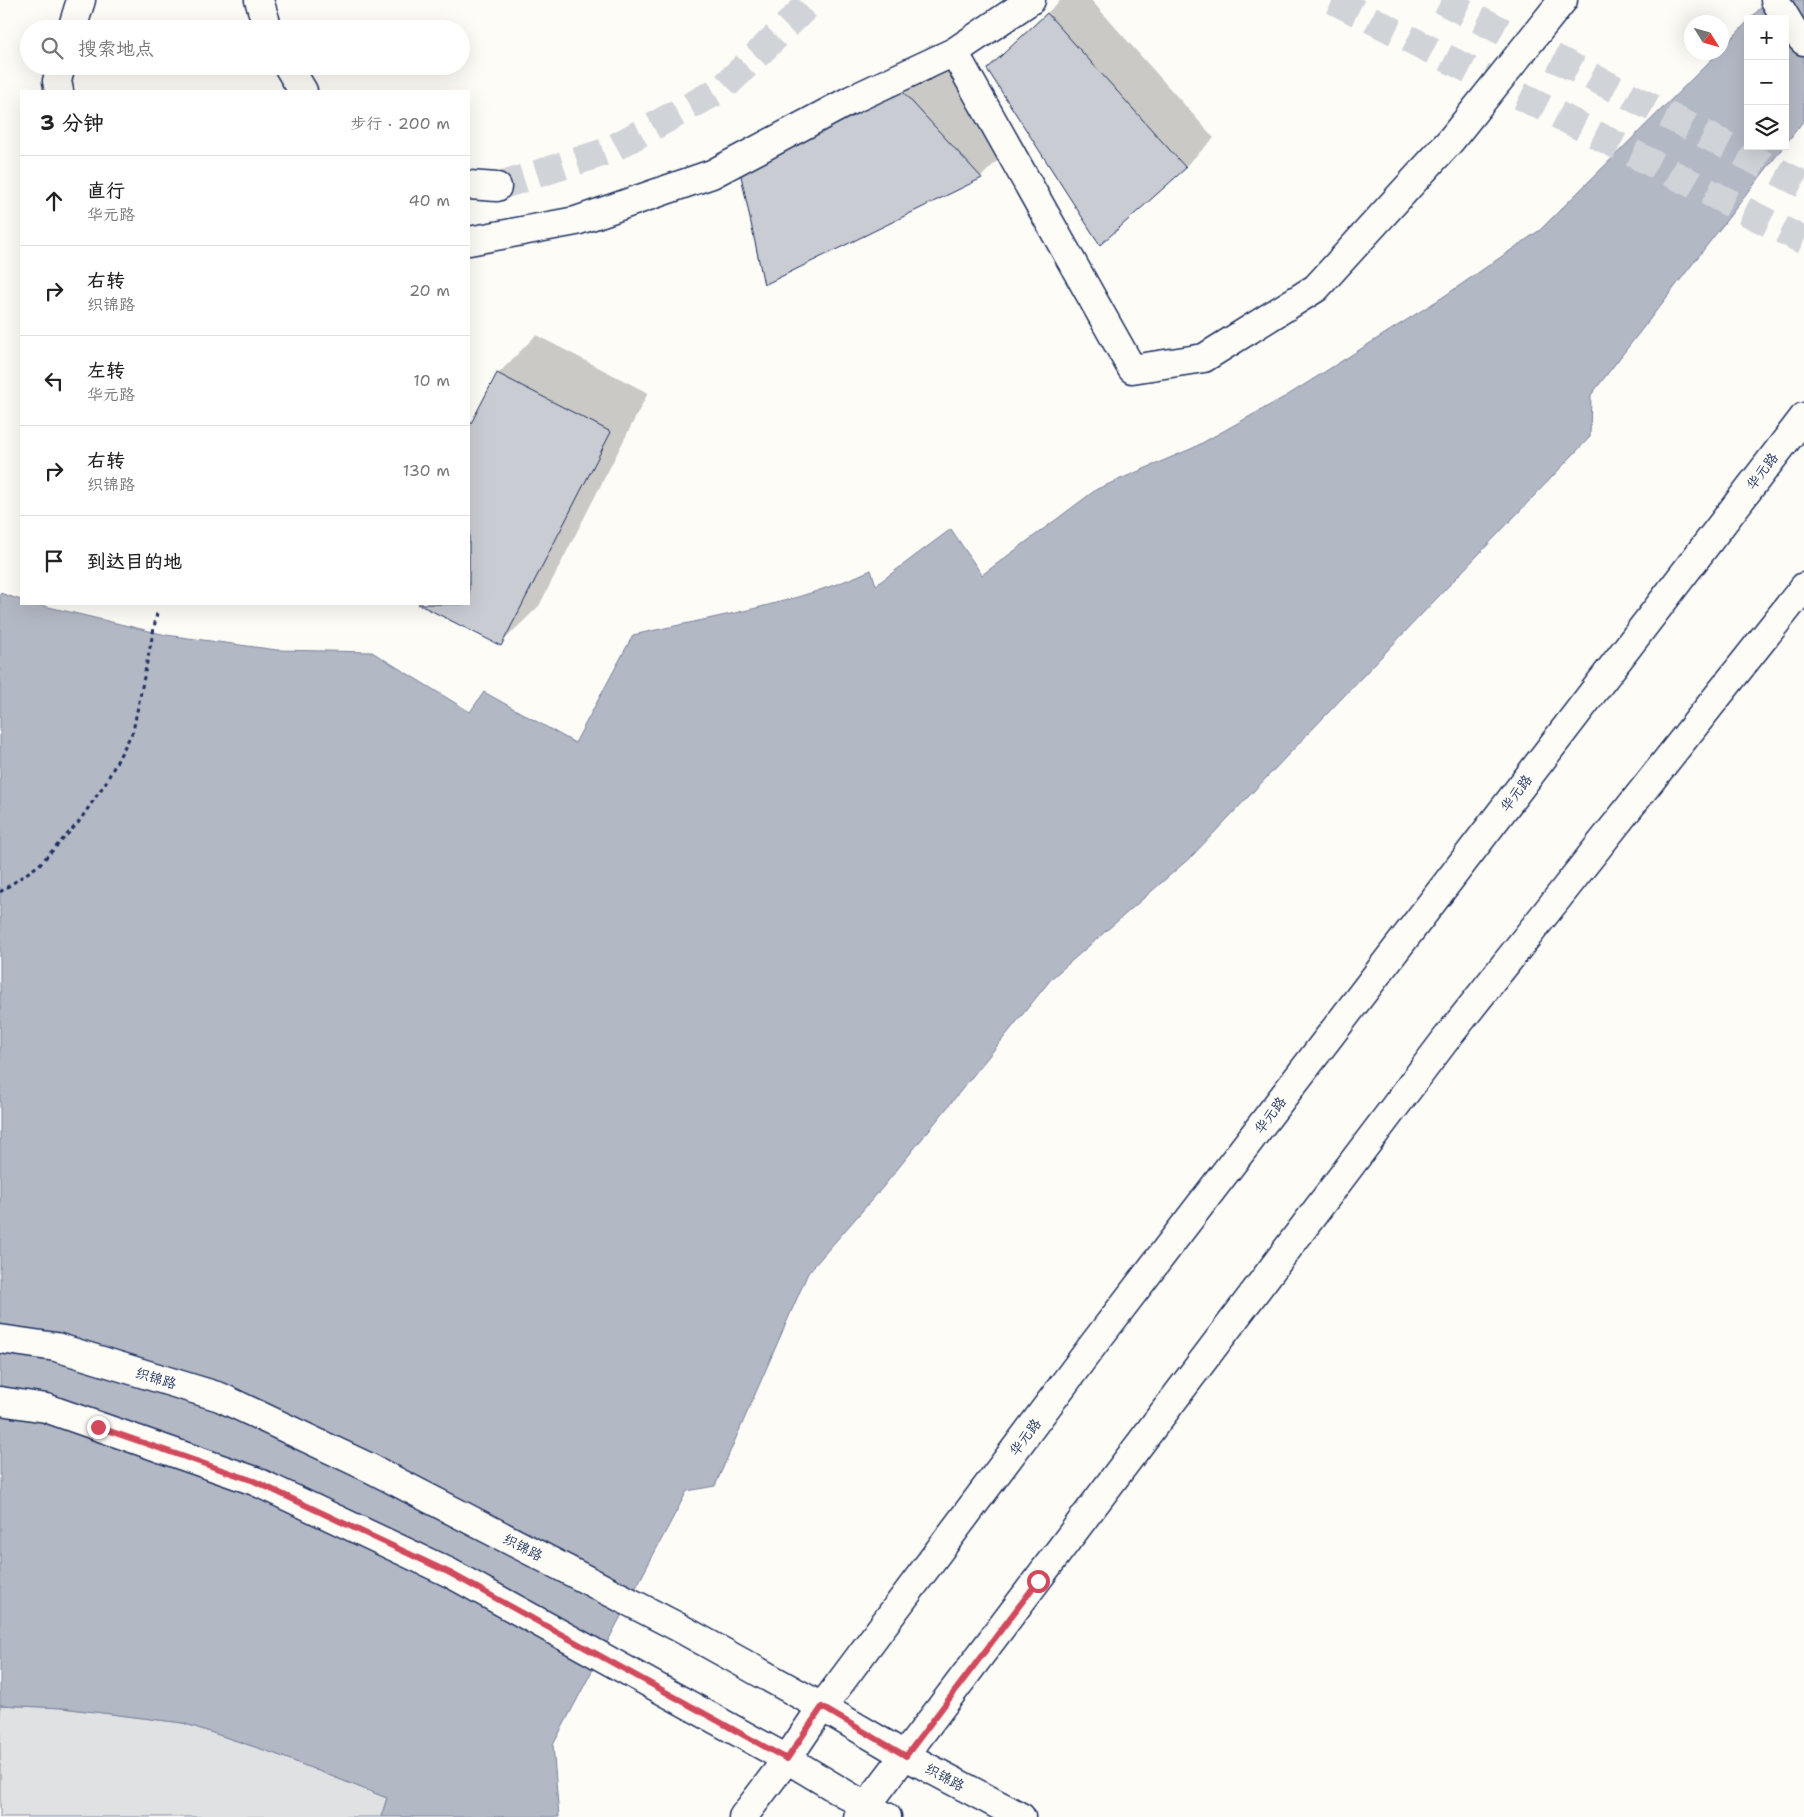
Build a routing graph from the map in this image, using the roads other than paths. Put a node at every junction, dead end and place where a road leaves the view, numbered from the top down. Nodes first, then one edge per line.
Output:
1 (81, 0) edge
2 (259, 0) edge
3 (1031, 0) edge
4 (1563, 0) edge
5 (1775, 0) edge
6 (75, 20) edge
7 (265, 20) edge
8 (1804, 41) edge
9 (954, 52) junction
10 (59, 75) edge
11 (293, 75) edge
12 (59, 90) edge
13 (302, 90) edge
14 (470, 185) edge
15 (497, 187) tunnel mouth
16 (470, 241) edge
17 (1804, 417) edge
18 (1804, 587) edge
19 (0, 1340) edge
20 (0, 1401) edge
21 (822, 1707) junction
22 (906, 1756) junction
23 (787, 1759) junction
24 (870, 1813) edge
25 (743, 1817) edge
26 (1021, 1817) edge

1 - 6 main road
2 - 7 main road
3 - 9 main road
4 - 9 main road
5 - 8 main road
9 - 16 main road
10 - 12 main road
11 - 13 main road
14 - 15 main road
17 - 21 main road, 华元路
18 - 22 main road
19 - 21 main road, 织锦路
20 - 23 main road
21 - 22 main road, 织锦路
21 - 23 main road, 华元路
22 - 24 main road
22 - 26 main road, 织锦路
23 - 24 main road
23 - 25 main road, 华元路

